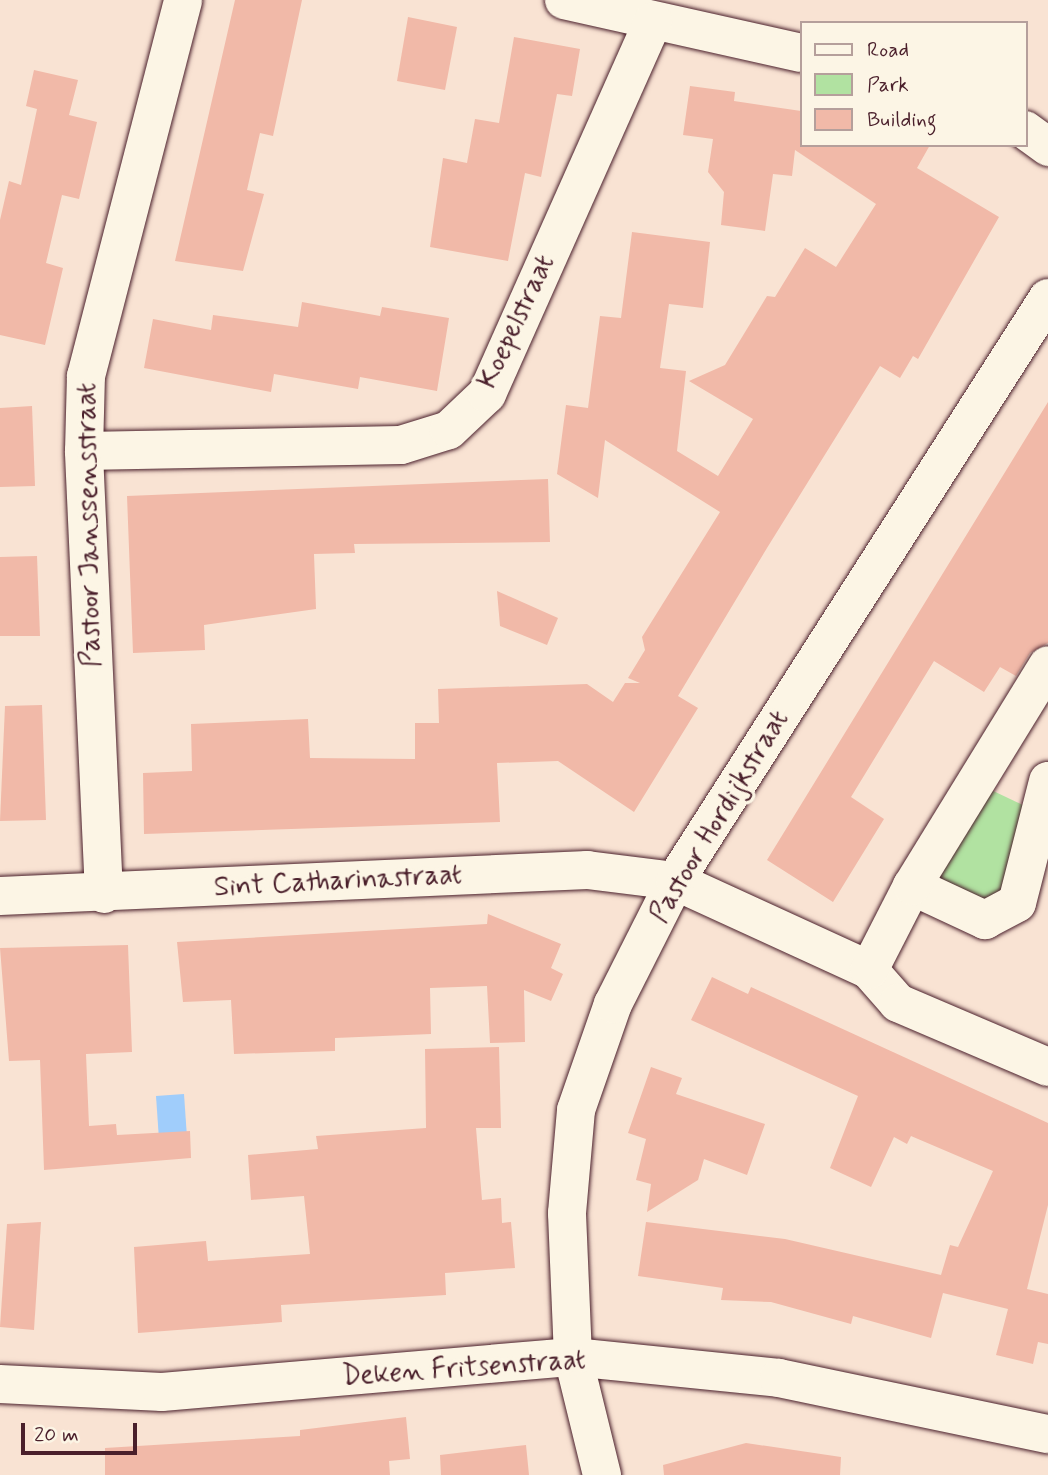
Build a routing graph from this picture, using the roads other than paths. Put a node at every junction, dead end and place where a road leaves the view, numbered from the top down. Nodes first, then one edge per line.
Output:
1 (183, 0) edge
2 (564, 0) edge
3 (678, 17) edge
4 (800, 52) edge
5 (1027, 131) edge
6 (1048, 147) edge
7 (1048, 298) edge
8 (84, 450) junction
9 (1048, 665) edge
10 (1048, 781) edge
11 (675, 880) junction
12 (912, 886) junction
13 (104, 894) junction
14 (0, 895) edge
15 (869, 970) junction
16 (1048, 1067) edge
17 (573, 1357) junction
18 (0, 1384) edge
19 (1048, 1434) edge
20 (602, 1475) edge

1 - 8 street, Pastoor Janssensstraat
2 - 3 street
3 - 4 street
3 - 8 street, Koepelstraat
5 - 6 street
7 - 11 street, Pastoor Hordijkstraat
8 - 13 street, Pastoor Janssensstraat
9 - 12 street
10 - 12 street
11 - 13 street, Sint Catharinastraat
11 - 15 street, Sint Catharinastraat
11 - 17 street, Pastoor Hordijkstraat
12 - 15 street
13 - 14 street, Sint Catharinastraat
15 - 16 street
17 - 18 street, Deken Fritsenstraat
17 - 19 street, Deken Fritsenstraat
17 - 20 street, Pastoor Hordijkstraat

